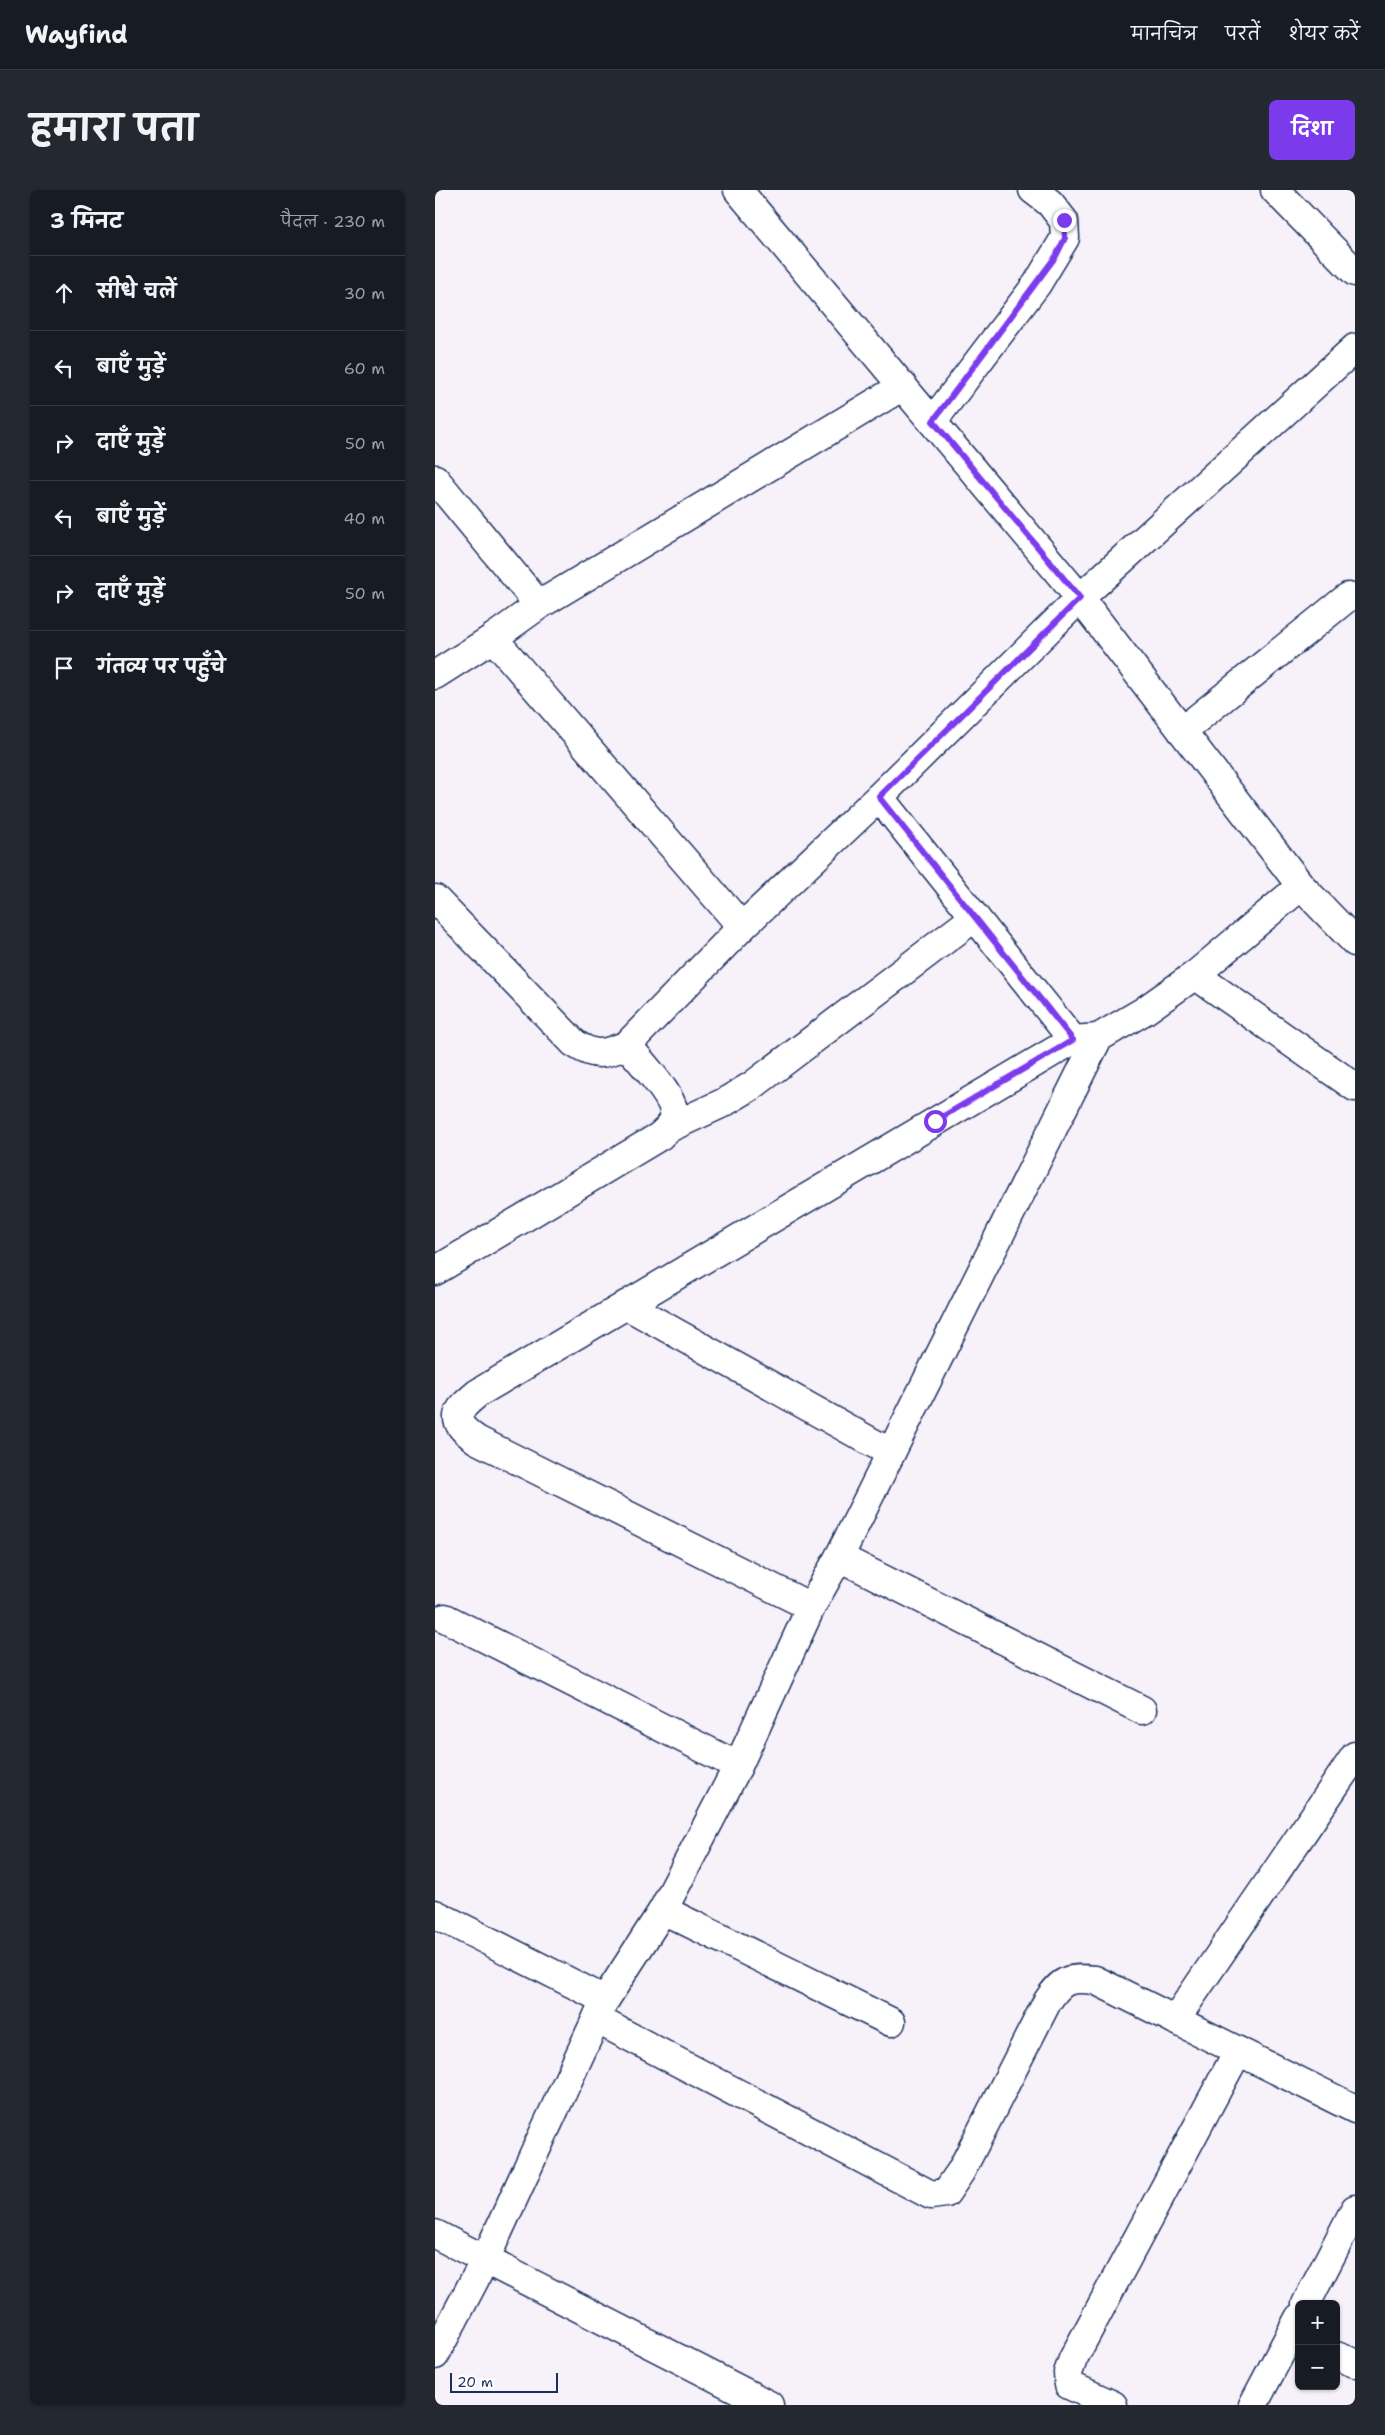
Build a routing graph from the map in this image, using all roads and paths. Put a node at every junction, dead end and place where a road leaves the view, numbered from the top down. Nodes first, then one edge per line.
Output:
1 (738, 190) edge
2 (1033, 190) edge
3 (1275, 190) edge
4 (1355, 272) edge
5 (1355, 348) edge
6 (903, 386) junction
7 (933, 421) junction
8 (435, 479) edge
9 (1348, 597) dead end
10 (1080, 598) junction
11 (539, 605) junction
12 (493, 638) junction
13 (435, 675) edge
14 (1182, 731) junction
15 (879, 797) junction
16 (1301, 886) junction
17 (435, 899) edge
18 (975, 917) junction
19 (742, 927) junction
20 (1355, 942) edge
21 (1195, 976) junction
22 (1085, 1039) junction
23 (627, 1045) junction
24 (1355, 1087) edge
25 (669, 1128) junction
26 (435, 1271) edge
27 (626, 1305) junction
28 (435, 1421) edge
29 (463, 1430) junction
30 (891, 1453) junction
31 (839, 1558) junction
32 (811, 1607) junction
33 (445, 1618) dead end
34 (1142, 1710) dead end
35 (1355, 1756) edge
36 (739, 1766) junction
37 (663, 1910) junction
38 (435, 1914) edge
39 (602, 2010) junction
40 (1175, 2020) junction
41 (891, 2022) dead end
42 (1238, 2051) junction
43 (1355, 2109) edge
44 (1355, 2209) edge
45 (435, 2234) edge
46 (485, 2260) junction
47 (1308, 2300) edge
48 (1295, 2332) edge
49 (435, 2355) edge
50 (1340, 2357) edge
51 (1355, 2363) edge
52 (769, 2405) edge
53 (1113, 2405) edge
54 (1253, 2405) edge

1 - 6 street
2 - 7 street
3 - 4 street
5 - 10 street
6 - 7 street
6 - 11 street
7 - 10 street
8 - 11 street
9 - 14 street
10 - 14 street
10 - 15 street
11 - 12 street
12 - 13 street
12 - 19 street
14 - 16 street
15 - 18 street
15 - 19 street
16 - 20 street
16 - 21 street
17 - 23 street
18 - 22 street
18 - 25 street
19 - 23 street
21 - 22 street
21 - 24 street
22 - 27 street
22 - 30 street
23 - 25 street
25 - 26 street
27 - 29 street
27 - 30 street
28 - 29 street
29 - 32 street
30 - 31 street
31 - 32 street
31 - 34 street
32 - 36 street
33 - 36 street
35 - 40 street
36 - 37 street
37 - 39 street
37 - 41 street
38 - 39 street
39 - 40 street
39 - 46 street
40 - 42 street
42 - 43 street
42 - 53 street
44 - 47 street
45 - 46 street
46 - 49 street
46 - 52 street
48 - 54 street
50 - 51 street

